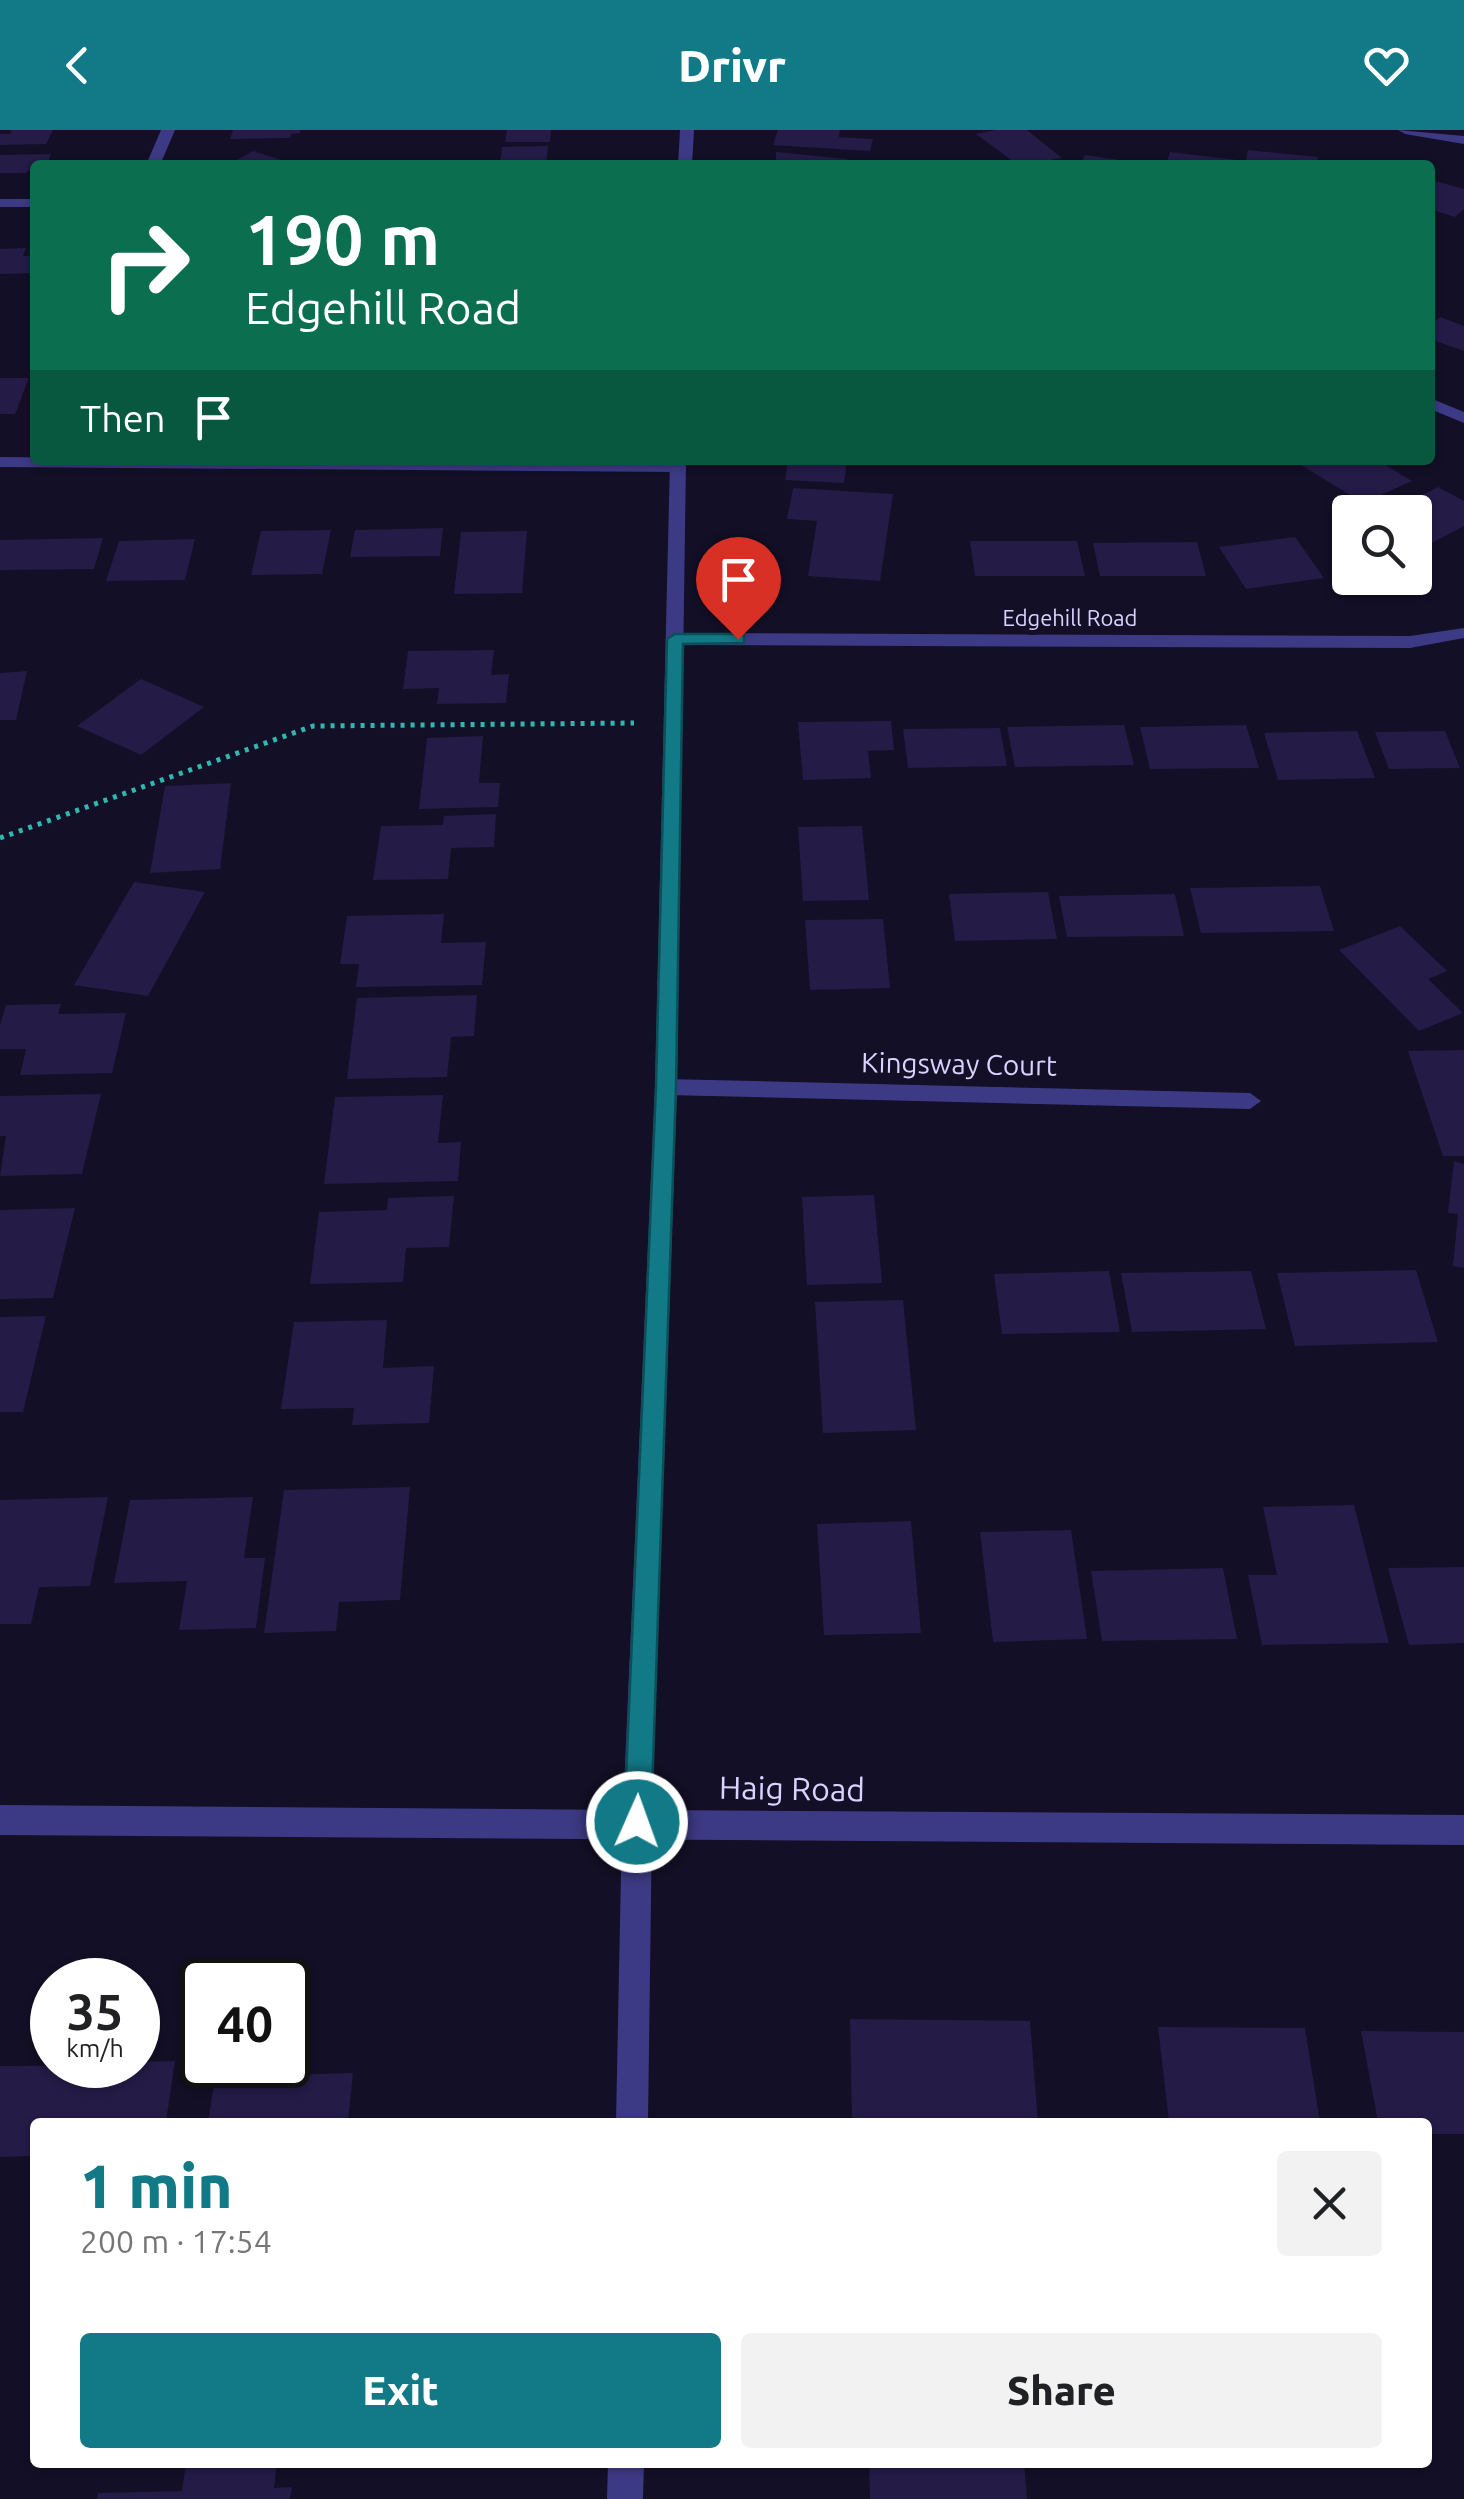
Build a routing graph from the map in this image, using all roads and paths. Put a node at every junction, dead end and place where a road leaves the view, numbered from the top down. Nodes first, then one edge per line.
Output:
1 (168, 130) edge
2 (687, 130) edge
3 (1405, 130) edge
4 (1464, 140) edge
5 (155, 160) edge
6 (686, 160) edge
7 (0, 204) edge
8 (30, 204) edge
9 (1435, 406) edge
10 (1464, 418) edge
11 (0, 462) edge
12 (30, 462) edge
13 (678, 465) edge
14 (1464, 633) edge
15 (675, 639) junction
16 (603, 723) dead end
17 (0, 838) edge
18 (666, 1087) junction
19 (1250, 1102) dead end
20 (0, 1820) edge
21 (637, 1822) junction
22 (1464, 1830) edge
23 (632, 2118) edge
24 (626, 2468) edge
25 (625, 2499) edge

1 - 5 street
2 - 6 street
3 - 4 street
7 - 8 street
9 - 10 street
11 - 12 street
13 - 15 street
14 - 15 street, Edgehill Road
15 - 18 street
16 - 17 path
18 - 19 street, Kingsway Court
18 - 21 street
20 - 21 street, Haig Road
21 - 22 street, Haig Road
21 - 23 street
24 - 25 street

